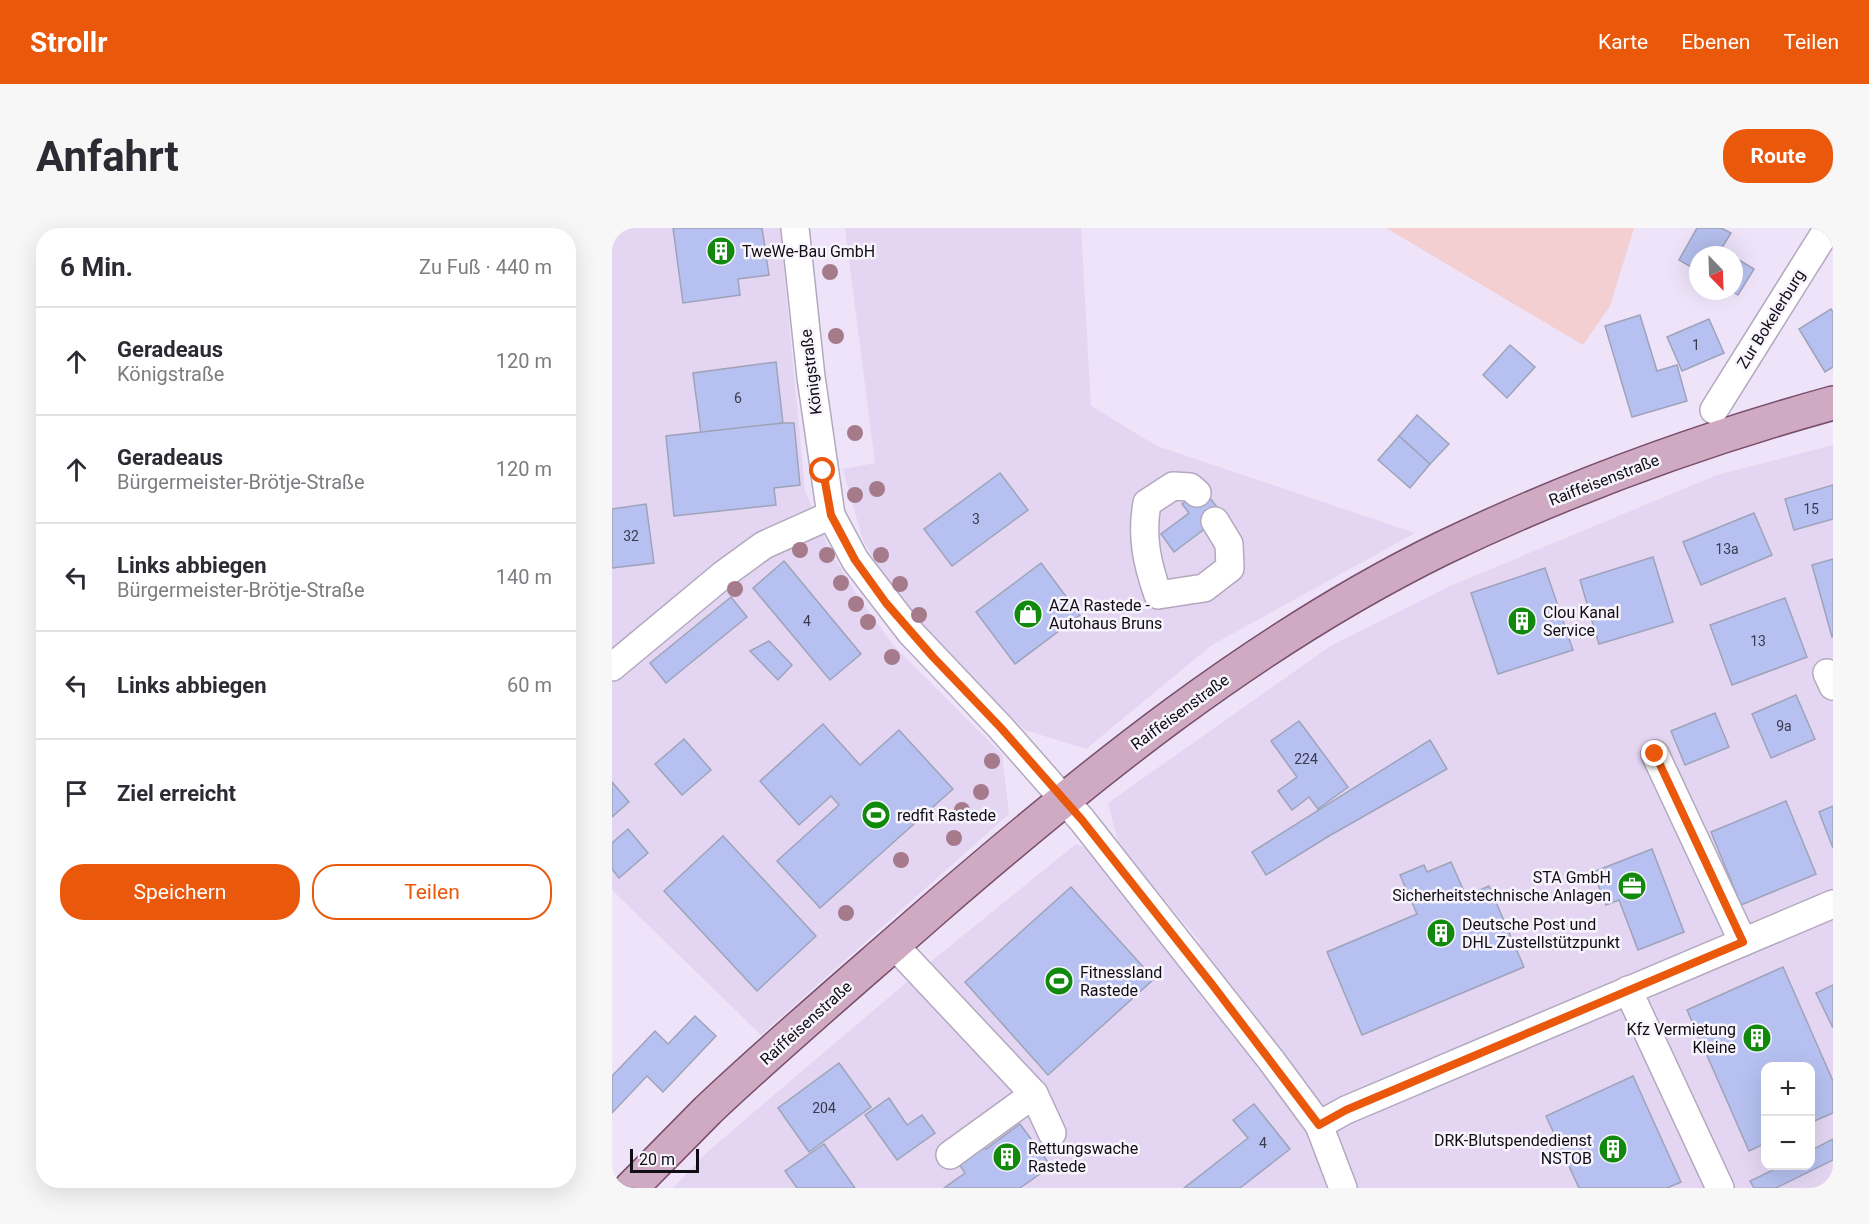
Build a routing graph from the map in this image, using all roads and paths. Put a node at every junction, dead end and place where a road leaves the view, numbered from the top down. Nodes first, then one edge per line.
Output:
1 (795, 228) edge
2 (1828, 228) edge
3 (1833, 404) edge
4 (1714, 410) dead end
5 (1197, 494) dead end
6 (831, 515) junction
7 (1215, 521) dead end
8 (612, 667) edge
9 (1655, 754) dead end
10 (1064, 800) junction
11 (1833, 904) edge
12 (1743, 942) junction
13 (894, 945) junction
14 (1628, 990) junction
15 (1034, 1094) junction
16 (1319, 1125) junction
17 (1052, 1132) dead end
18 (950, 1155) dead end
19 (631, 1188) edge
20 (1343, 1188) edge
21 (1720, 1188) edge

1 - 6 street, Königstraße
2 - 4 street, Zur Bokelerburg
3 - 10 main road, Raiffeisenstraße
5 - 7 street
6 - 8 street
6 - 10 street, Königstraße
9 - 12 street
10 - 13 main road, Raiffeisenstraße
10 - 16 street, Königstraße
11 - 12 street
12 - 14 street
13 - 15 street
13 - 19 main road, Raiffeisenstraße
14 - 16 street
14 - 21 street
15 - 17 street
15 - 18 street
16 - 20 street, Königstraße

